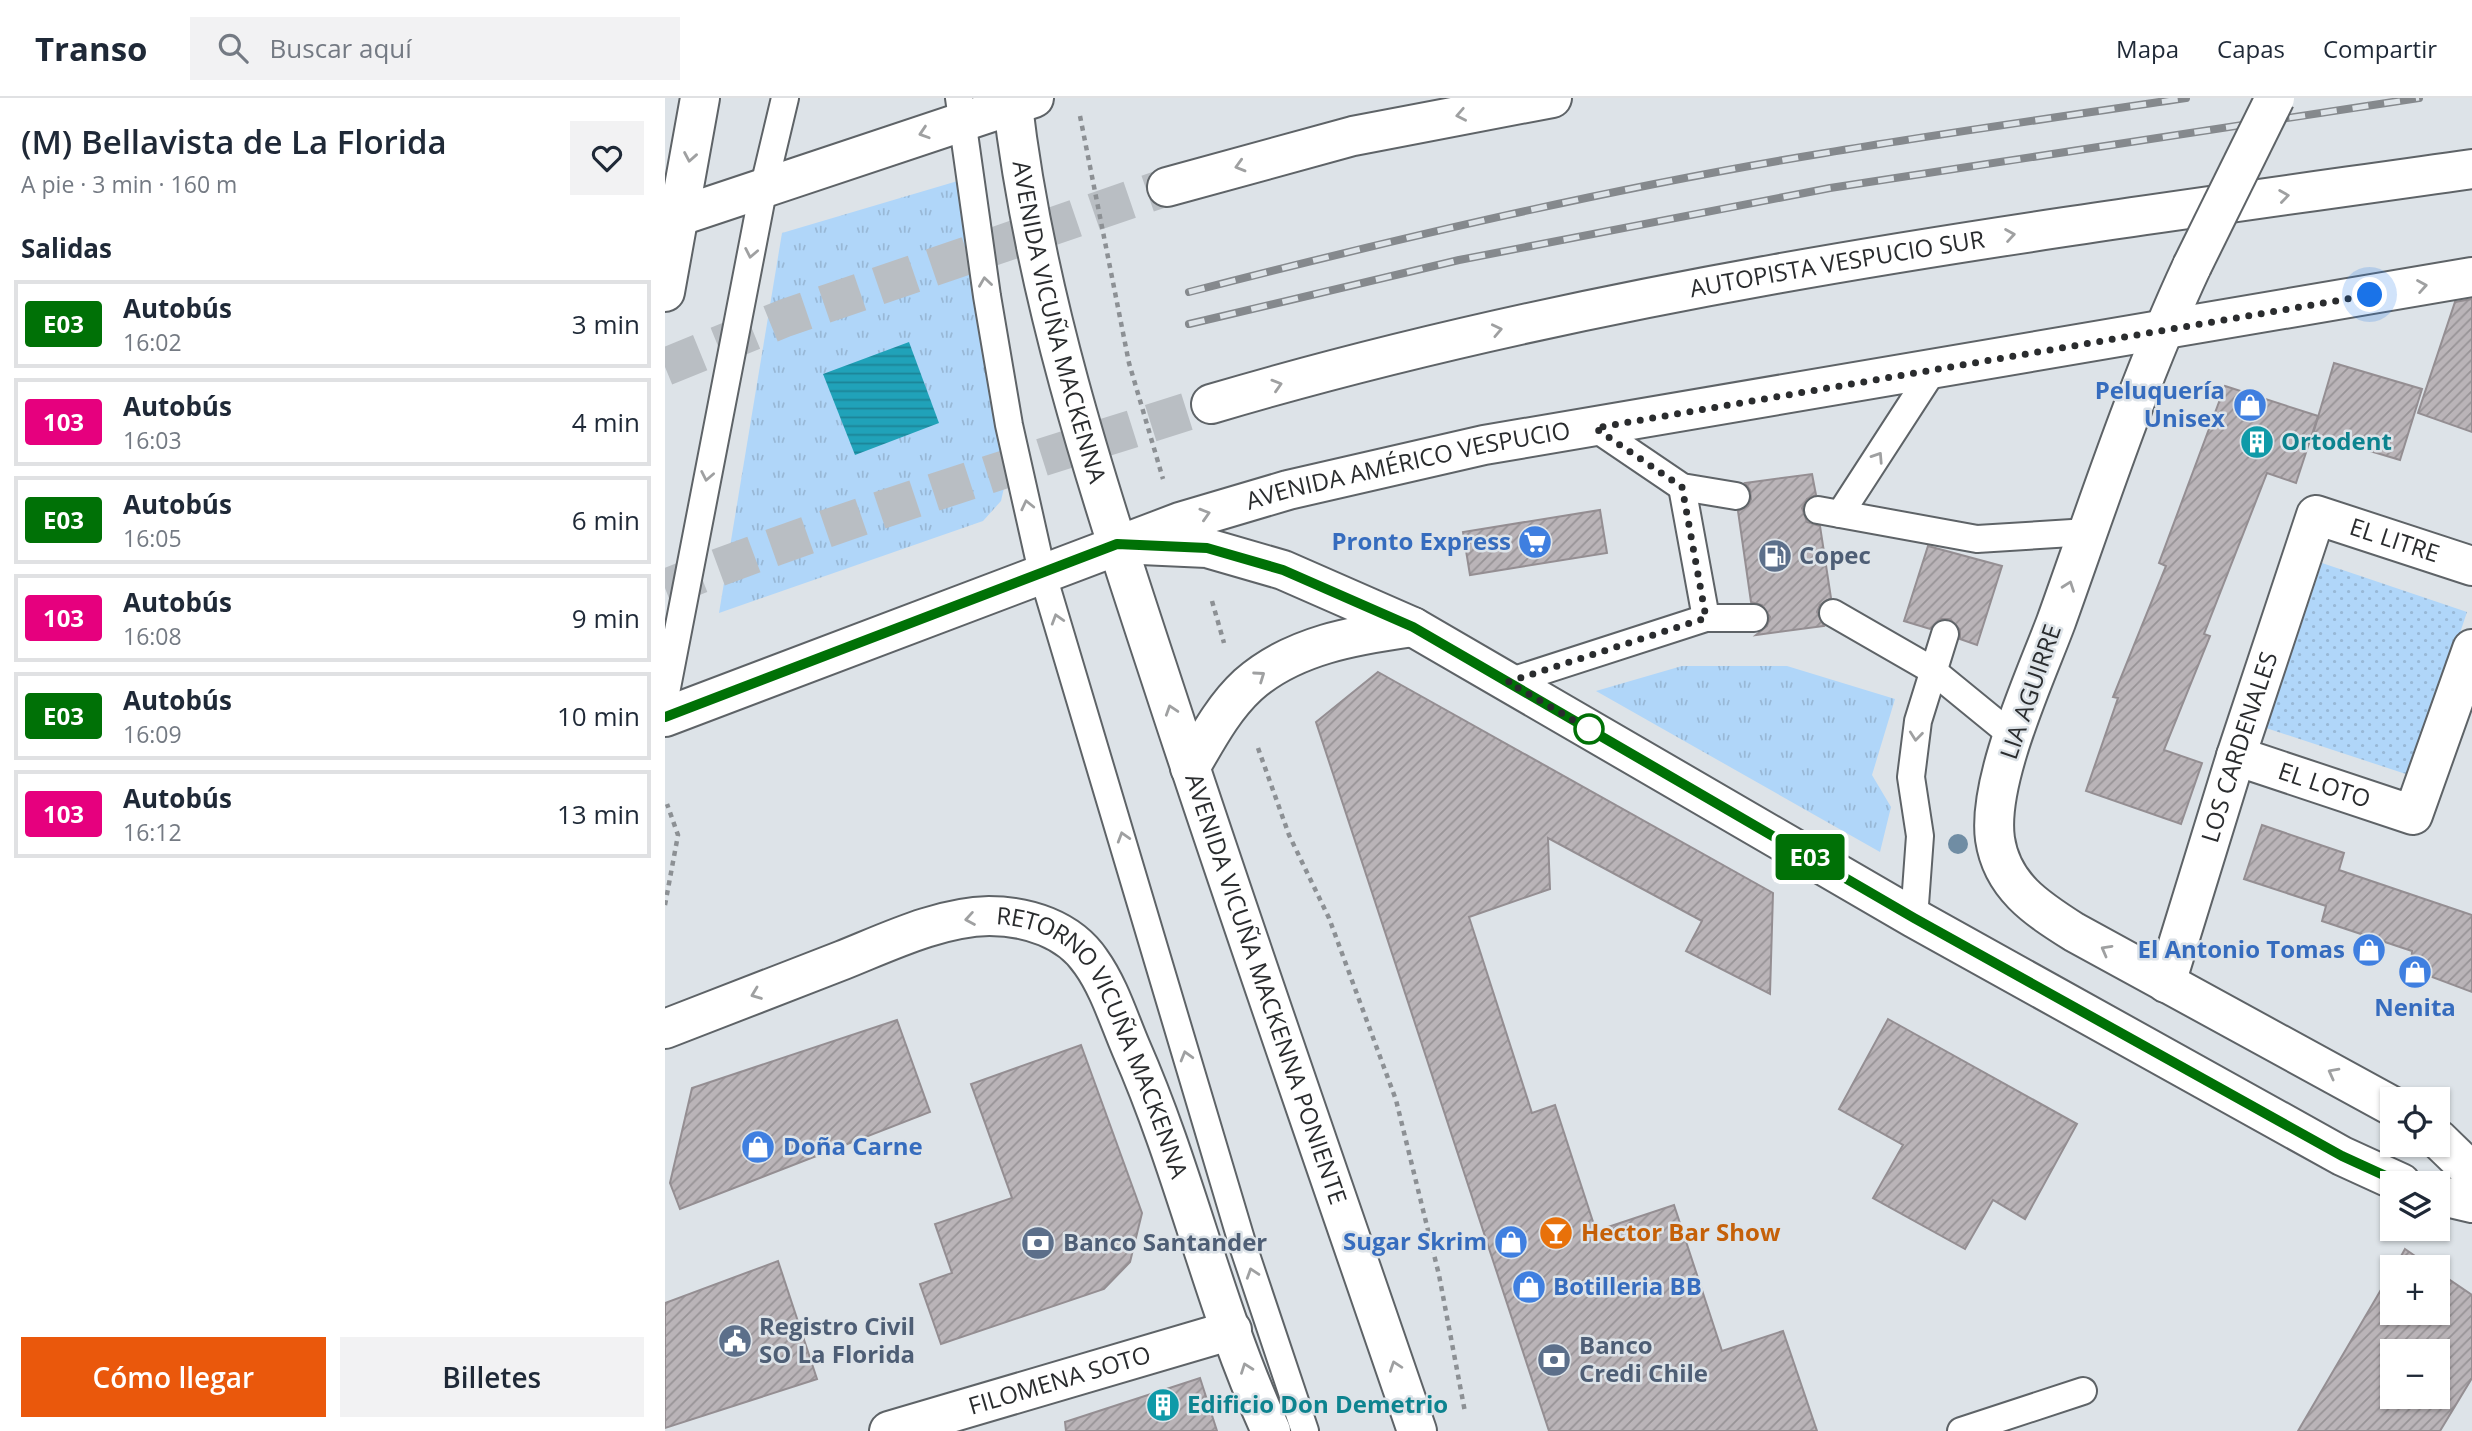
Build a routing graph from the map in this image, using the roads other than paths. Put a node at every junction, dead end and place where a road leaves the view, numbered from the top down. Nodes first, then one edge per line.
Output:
1 (700, 98) edge
2 (785, 98) edge
3 (1552, 98) edge
4 (2275, 98) edge
5 (1019, 100) edge
6 (960, 109) edge
7 (2472, 169) edge
8 (764, 186) junction
9 (1167, 187) tunnel mouth
10 (672, 218) edge
11 (2472, 278) edge
12 (665, 292) edge
13 (2162, 331) junction
14 (1934, 369) junction
15 (1211, 404) tunnel mouth
16 (1595, 428) junction
17 (1682, 487) junction
18 (1736, 496) dead end
19 (2316, 515) joint
20 (2088, 532) junction
21 (1185, 534) junction
22 (1117, 544) junction
23 (2472, 566) edge
24 (1042, 572) junction
25 (1833, 613) dead end
26 (1706, 618) junction
27 (1753, 618) dead end
28 (1413, 627) junction
29 (1945, 634) dead end
30 (2472, 649) edge
31 (1932, 670) junction
32 (1508, 682) junction
33 (665, 698) edge
34 (665, 717) edge
35 (2014, 737) junction
36 (2236, 756) junction
37 (1190, 768) junction
38 (1914, 918) junction
39 (2166, 983) junction
40 (665, 1029) edge
41 (2380, 1099) edge
42 (2450, 1151) edge
43 (2472, 1172) edge
44 (2380, 1173) edge
45 (2450, 1198) edge
46 (2472, 1203) edge
47 (1232, 1330) junction
48 (2083, 1391) dead end
49 (889, 1431) edge
50 (1271, 1431) edge
51 (1305, 1431) edge
52 (1417, 1431) edge
53 (1961, 1431) edge

1 -> 10 main road
2 - 8 lane
3 -> 9 main road
4 - 13 main road, LIA AGUIRRE, bridge
5 - 6 main road
5 - 22 main road, AVENIDA VICUÑA MACKENNA
6 -> 8 main road
24 -> 6 lane
15 -> 7 main road, AUTOPISTA VESPUCIO SUR
8 - 10 main road
8 -> 33 lane
10 - 12 main road
13 -> 11 main road, AVENIDA AMÉRICO VESPUCIO
13 - 14 main road, AVENIDA AMÉRICO VESPUCIO
13 - 20 main road, LIA AGUIRRE
14 - 16 main road, AVENIDA AMÉRICO VESPUCIO
20 -> 14 lane
16 - 17 lane
21 -> 16 main road, AVENIDA AMÉRICO VESPUCIO
17 - 18 lane
17 - 26 lane
19 - 23 main road, EL LITRE
19 - 36 main road, LOS CARDENALES
35 -> 20 main road, LIA AGUIRRE
21 - 22 main road, AVENIDA AMÉRICO VESPUCIO
21 - 28 main road
22 - 24 main road, AVENIDA AMÉRICO VESPUCIO
37 -> 22 main road, AVENIDA VICUÑA MACKENNA PONIENTE
24 - 34 main road, AVENIDA AMÉRICO VESPUCIO
51 -> 24 lane
25 - 31 lane
26 - 27 lane
26 - 32 lane
28 - 32 main road
37 -> 28 main road
29 - 31 lane
30 - 36 main road, EL LOTO
31 - 35 lane
31 -> 38 lane
32 - 38 main road
39 -> 35 main road, LIA AGUIRRE
36 - 39 main road, LOS CARDENALES
52 -> 37 main road, AVENIDA VICUÑA MACKENNA PONIENTE
38 - 44 main road
41 -> 39 main road, LIA AGUIRRE
47 -> 40 main road, RETORNO VICUÑA MACKENNA
42 - 43 main road
45 - 46 main road
47 - 49 main road, FILOMENA SOTO
50 -> 47 main road, RETORNO VICUÑA MACKENNA
48 - 53 lane

